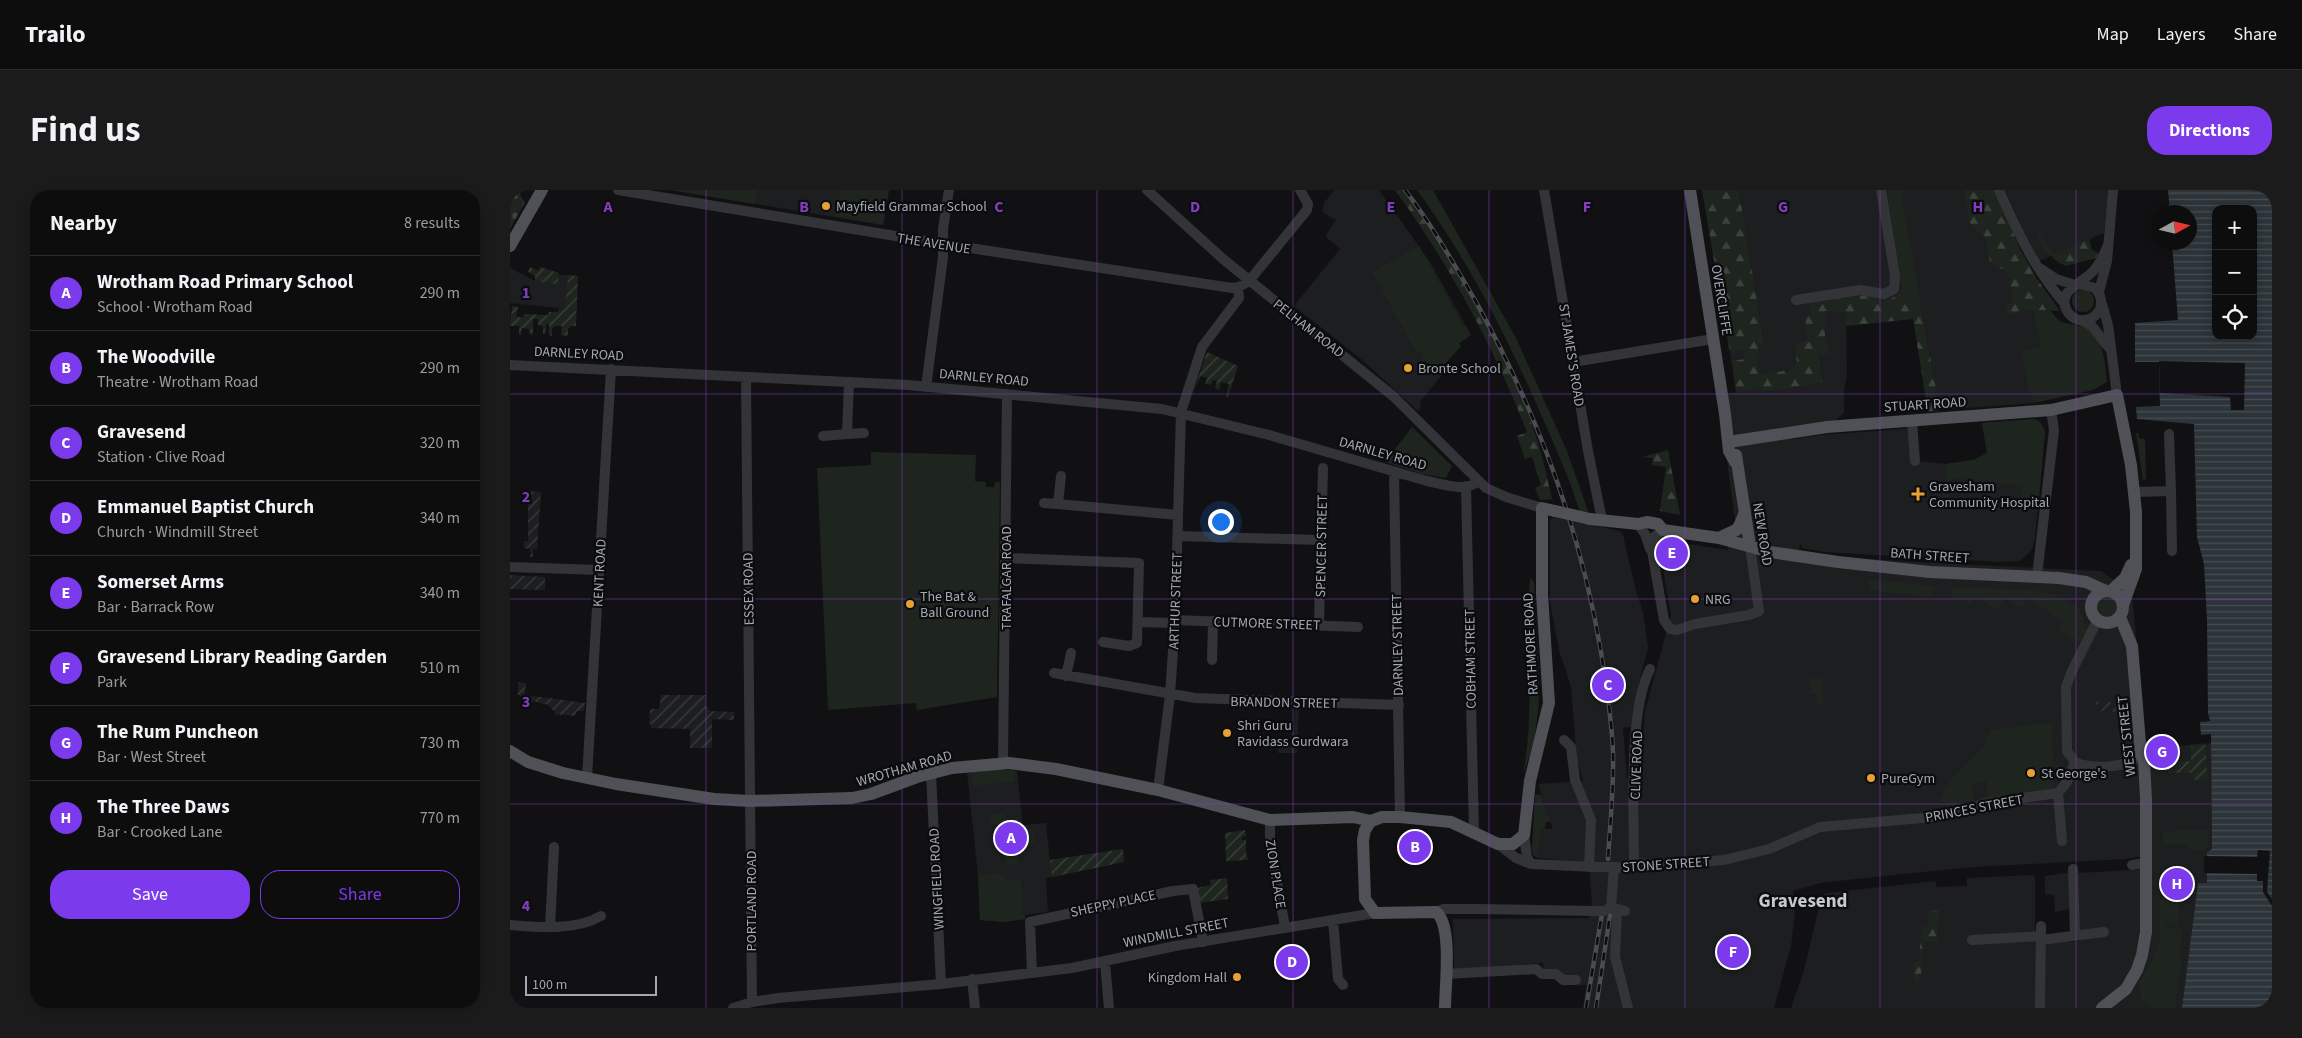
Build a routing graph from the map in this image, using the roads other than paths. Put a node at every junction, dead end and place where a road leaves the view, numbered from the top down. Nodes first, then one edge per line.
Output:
1 (542, 190) edge
2 (618, 190) edge
3 (949, 190) edge
4 (1147, 190) edge
5 (1300, 190) edge
6 (1544, 190) edge
7 (1690, 190) edge
8 (1881, 190) edge
9 (1999, 190) edge
10 (2113, 190) edge
11 (943, 244) junction
12 (2108, 245) junction
13 (510, 246) edge
14 (2035, 265) junction
15 (1249, 281) junction
16 (2077, 284) junction
17 (1238, 288) junction
18 (2099, 292) junction
19 (1796, 300) dead end
20 (2065, 304) junction
21 (2102, 304) junction
22 (2080, 320) junction
23 (1713, 339) junction
24 (2112, 353) junction
25 (1573, 362) junction
26 (510, 365) edge
27 (610, 369) junction
28 (746, 377) junction
29 (849, 382) junction
30 (926, 387) junction
31 (1008, 394) junction
32 (2117, 395) junction
33 (2050, 410) junction
34 (1181, 412) junction
35 (1727, 421) junction
36 (1912, 421) junction
37 (864, 433) dead end
38 (847, 434) junction
39 (2169, 434) dead end
40 (823, 436) dead end
41 (1735, 440) junction
42 (1915, 461) dead end
43 (1735, 462) junction
44 (1323, 468) dead end
45 (1467, 470) junction
46 (1394, 473) junction
47 (1061, 476) dead end
48 (1478, 481) junction
49 (1446, 485) junction
50 (1466, 486) junction
51 (2171, 490) junction
52 (2135, 492) junction
53 (1044, 503) dead end
54 (1058, 504) junction
55 (1548, 510) junction
56 (1745, 512) junction
57 (1178, 515) junction
58 (1596, 520) junction
59 (1638, 524) junction
60 (1663, 530) junction
61 (1178, 536) junction
62 (1719, 538) junction
63 (1321, 540) junction
64 (1750, 546) junction
65 (2136, 548) junction
66 (1652, 551) junction
67 (2172, 551) dead end
68 (1006, 558) junction
69 (510, 567) edge
70 (600, 570) junction
71 (2037, 576) junction
72 (2108, 591) junction
73 (2122, 611) junction
74 (2098, 619) junction
75 (1175, 621) junction
76 (1213, 621) junction
77 (1139, 622) junction
78 (1320, 624) junction
79 (1358, 627) dead end
80 (1103, 642) dead end
81 (1071, 653) dead end
82 (1212, 660) dead end
83 (1650, 669) dead end
84 (1054, 674) dead end
85 (1066, 676) junction
86 (1170, 695) junction
87 (1399, 705) junction
88 (1564, 740) dead end
89 (510, 751) edge
90 (2142, 755) junction
91 (2075, 762) junction
92 (1003, 763) junction
93 (931, 773) junction
94 (587, 778) junction
95 (1158, 790) junction
96 (2058, 793) junction
97 (750, 801) junction
98 (1400, 817) junction
99 (1337, 819) junction
100 (1270, 820) junction
101 (1371, 821) junction
102 (1474, 832) junction
103 (1524, 835) junction
104 (1797, 836) joint
105 (2064, 838) dead end
106 (1363, 840) junction
107 (1498, 844) junction
108 (554, 848) dead end
109 (1634, 863) junction
110 (1531, 864) junction
111 (1591, 867) junction
112 (1614, 868) junction
113 (2073, 869) dead end
114 (1618, 909) junction
115 (1436, 912) junction
116 (1376, 913) junction
117 (601, 916) dead end
118 (1334, 920) junction
119 (510, 925) edge
120 (550, 927) junction
121 (1285, 927) junction
122 (2104, 932) dead end
123 (2041, 934) junction
124 (2075, 935) junction
125 (1972, 940) dead end
126 (1203, 942) junction
127 (1105, 962) junction
128 (1032, 973) junction
129 (1446, 974) junction
130 (972, 979) junction
131 (1576, 980) dead end
132 (941, 984) junction
133 (1343, 985) dead end
134 (752, 1002) junction
135 (733, 1008) edge
136 (975, 1008) edge
137 (1109, 1008) edge
138 (1445, 1008) edge
139 (1628, 1008) edge
140 (2040, 1008) edge
141 (2102, 1008) edge

1 - 13 main road
2 - 11 street, THE AVENUE
3 - 11 street
4 - 15 street, PELHAM ROAD
5 - 15 street
6 - 25 street, ST JAMES'S ROAD
7 - 23 main road, OVERCLIFFE
8 - 19 street
9 - 14 street
10 - 12 street
11 - 17 street, THE AVENUE
11 - 30 street
12 - 16 street
12 - 18 street
14 - 16 street
14 - 20 street
15 - 17 street
15 - 45 street, PELHAM ROAD
16 - 18 street
16 - 20 street
17 - 34 street, ARTHUR STREET
18 - 21 street
20 - 22 street
21 - 22 street
21 - 24 street
22 - 24 street
23 - 25 street
23 - 35 main road, OVERCLIFFE
24 - 32 street
25 - 58 street, ST JAMES'S ROAD
26 - 27 street, DARNLEY ROAD
27 - 28 street, DARNLEY ROAD
27 - 70 street, KENT ROAD
28 - 29 street, DARNLEY ROAD
28 - 97 street, ESSEX ROAD
29 - 30 street, DARNLEY ROAD
29 - 38 street
30 - 31 street, DARNLEY ROAD
31 - 34 street, DARNLEY ROAD
31 - 68 street, TRAFALGAR ROAD
32 - 33 main road, STUART ROAD
32 - 52 main road
33 - 36 main road, STUART ROAD
33 - 71 street
34 - 46 street, DARNLEY ROAD
34 - 57 street, ARTHUR STREET
35 - 41 main road
35 - 43 main road, NEW ROAD
36 - 41 main road, STUART ROAD
36 - 42 street
37 - 38 street
38 - 40 street
39 - 51 street
41 - 43 main road, NEW ROAD
43 - 56 main road, NEW ROAD
44 - 63 street, SPENCER STREET
45 - 48 street
45 - 49 street
46 - 49 street, DARNLEY ROAD
46 - 87 street, DARNLEY STREET
47 - 54 street
48 - 50 street, DARNLEY ROAD
48 - 55 street
49 - 50 street, DARNLEY ROAD
50 - 102 street, COBHAM STREET
51 - 52 street
51 - 67 street
52 - 65 main road
53 - 54 street
54 - 57 street
55 - 58 main road, bridge
55 - 103 main road, RATHMORE ROAD
56 - 62 main road
56 - 64 main road, NEW ROAD
57 - 61 street, ARTHUR STREET
58 - 59 main road
59 - 60 main road
59 - 66 street
60 - 62 main road
60 - 66 street
61 - 63 street
61 - 75 street, ARTHUR STREET
62 - 64 main road, BATH STREET
63 - 78 street, SPENCER STREET
64 - 66 street, NEW ROAD
64 - 71 main road, BATH STREET
65 - 72 main road
65 - 73 main road
68 - 77 street
68 - 92 street, TRAFALGAR ROAD
69 - 70 street
70 - 94 street, KENT ROAD
71 - 72 main road, BATH STREET
72 - 73 main road
72 - 74 main road
73 - 74 main road
73 - 90 main road, WEST STREET
74 - 91 street
75 - 76 street, CUTMORE STREET
75 - 77 street, CUTMORE STREET
75 - 86 street, ARTHUR STREET
76 - 78 street, CUTMORE STREET
76 - 82 street
77 - 80 street
78 - 79 street, CUTMORE STREET
81 - 85 street
83 - 109 street, CLIVE ROAD
84 - 85 street, BRANDON STREET
85 - 86 street, BRANDON STREET
86 - 87 street, BRANDON STREET
86 - 95 street, ARTHUR STREET
87 - 98 street, DARNLEY STREET
88 - 111 street
89 - 94 main road, WROTHAM ROAD
90 - 91 street
90 - 141 main road, WEST STREET
91 - 96 street
92 - 93 main road, WROTHAM ROAD
92 - 95 main road, WROTHAM ROAD
93 - 97 main road, WROTHAM ROAD
93 - 132 street, WINGFIELD ROAD
94 - 97 main road, WROTHAM ROAD
95 - 100 main road, WROTHAM ROAD
96 - 104 street, PRINCES STREET
96 - 105 street
97 - 134 street, PORTLAND ROAD
98 - 101 main road, WROTHAM ROAD
98 - 102 main road, WROTHAM ROAD
99 - 100 main road, WROTHAM ROAD
99 - 101 main road, WROTHAM ROAD
99 - 106 main road, WROTHAM ROAD
100 - 121 street, ZION PLACE
101 - 106 main road
102 - 107 main road, WROTHAM ROAD
103 - 107 main road
103 - 110 street, RATHMORE ROAD
104 - 109 street, STONE STREET
106 - 116 main road
107 - 110 street, WROTHAM ROAD
108 - 120 street
109 - 112 street, STONE STREET
110 - 111 street, STONE STREET
111 - 112 street, STONE STREET, bridge
112 - 114 street
113 - 124 street
114 - 115 street, WINDMILL STREET, bridge
114 - 139 street
115 - 116 main road, WINDMILL STREET
115 - 129 main road
116 - 118 street, WINDMILL STREET
117 - 120 street
118 - 121 street, WINDMILL STREET
118 - 133 street
119 - 120 street
121 - 126 street, WINDMILL STREET
122 - 124 street
123 - 124 street
123 - 125 street
123 - 140 street
126 - 127 street, WINDMILL STREET
126 - 128 street, SHEPPY PLACE
127 - 128 street, WINDMILL STREET
127 - 137 street
128 - 130 street, WINDMILL STREET
129 - 131 street
129 - 138 main road
130 - 132 street, WINDMILL STREET
130 - 136 street
132 - 134 street, WINDMILL STREET
134 - 135 street, WINDMILL STREET

